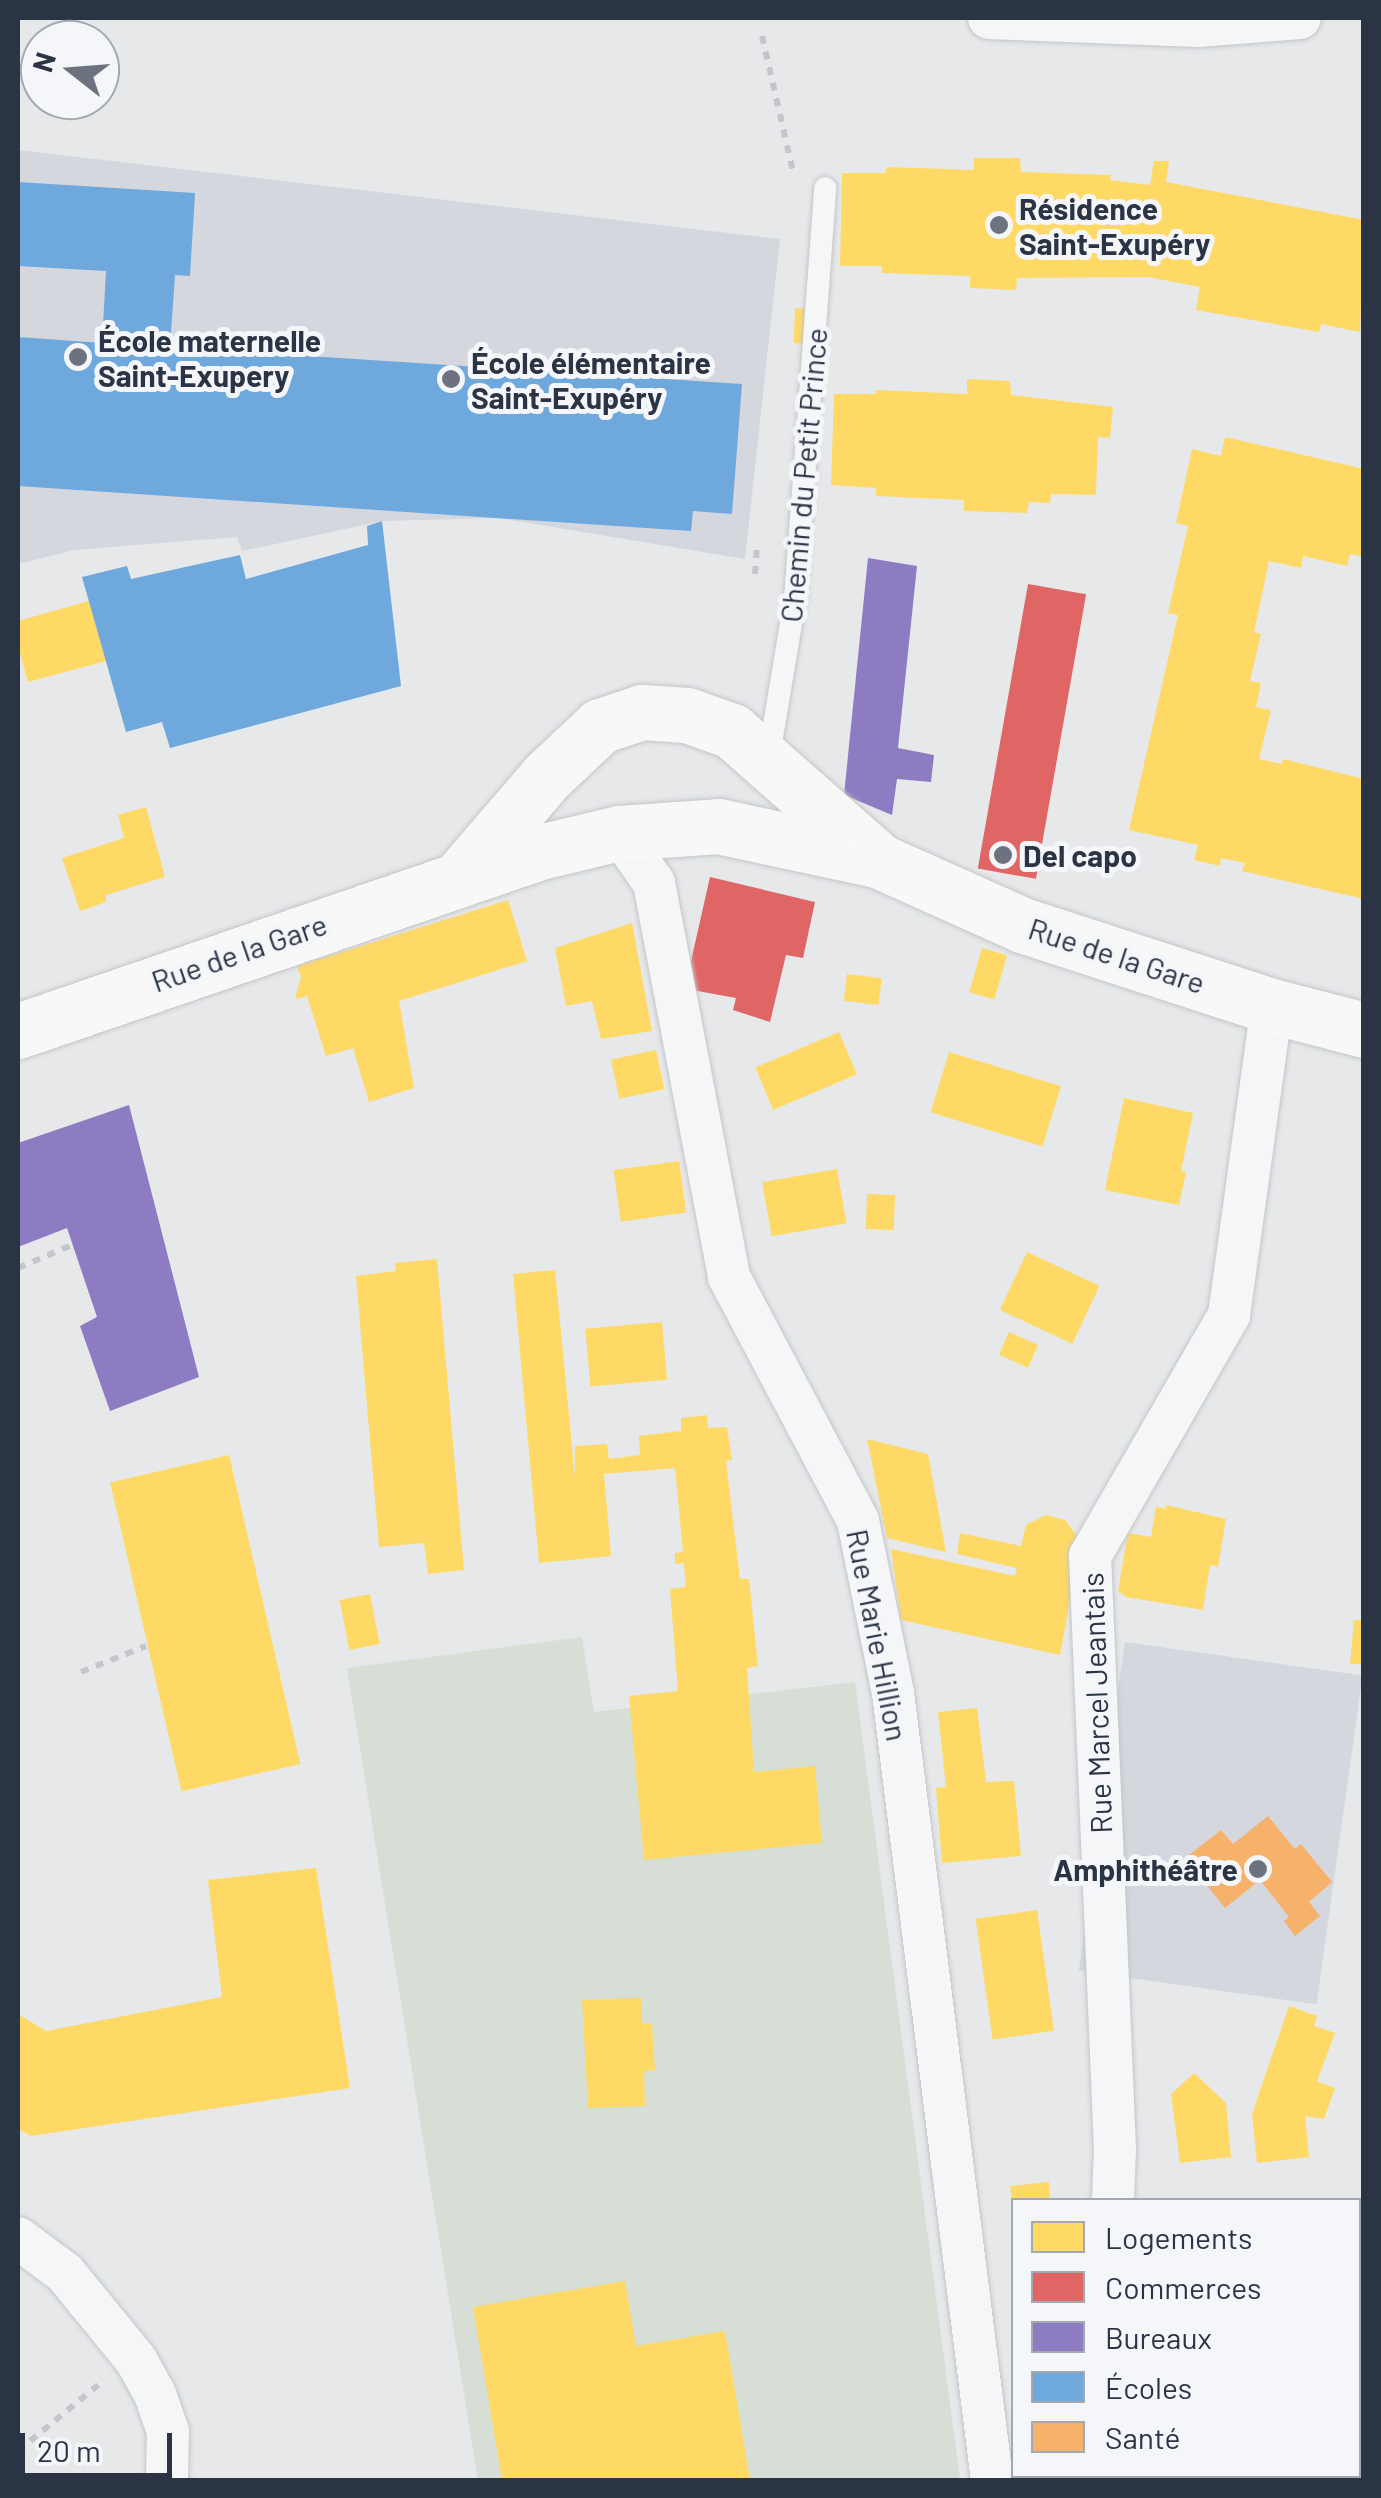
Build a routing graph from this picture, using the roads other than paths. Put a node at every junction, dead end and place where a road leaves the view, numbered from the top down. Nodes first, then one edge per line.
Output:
1 (990, 18) edge
2 (1292, 18) edge
3 (825, 188) dead end
4 (768, 761) junction
5 (547, 776) junction
6 (750, 831) junction
7 (619, 832) junction
8 (877, 860) junction
9 (462, 876) junction
10 (1272, 1006) junction
11 (1364, 1030) edge
12 (18, 1031) edge
13 (1113, 2198) edge
14 (18, 2238) edge
15 (167, 2480) edge
16 (992, 2480) edge

1 - 2 street
3 - 4 lane, Chemin du Petit Prince
4 - 5 street, Rue de la Gare
4 - 6 street
4 - 8 street, Rue de la Gare
5 - 7 street
5 - 9 street, Rue de la Gare
6 - 7 street, Rue de la Gare
6 - 8 street, Rue de la Gare
7 - 9 street, Rue de la Gare
7 - 16 street, Rue Marie Hillion
8 - 10 street, Rue de la Gare
9 - 12 street, Rue de la Gare
10 - 11 street, Rue de la Gare
10 - 13 street, Rue Marcel Jeantais
14 - 15 street

